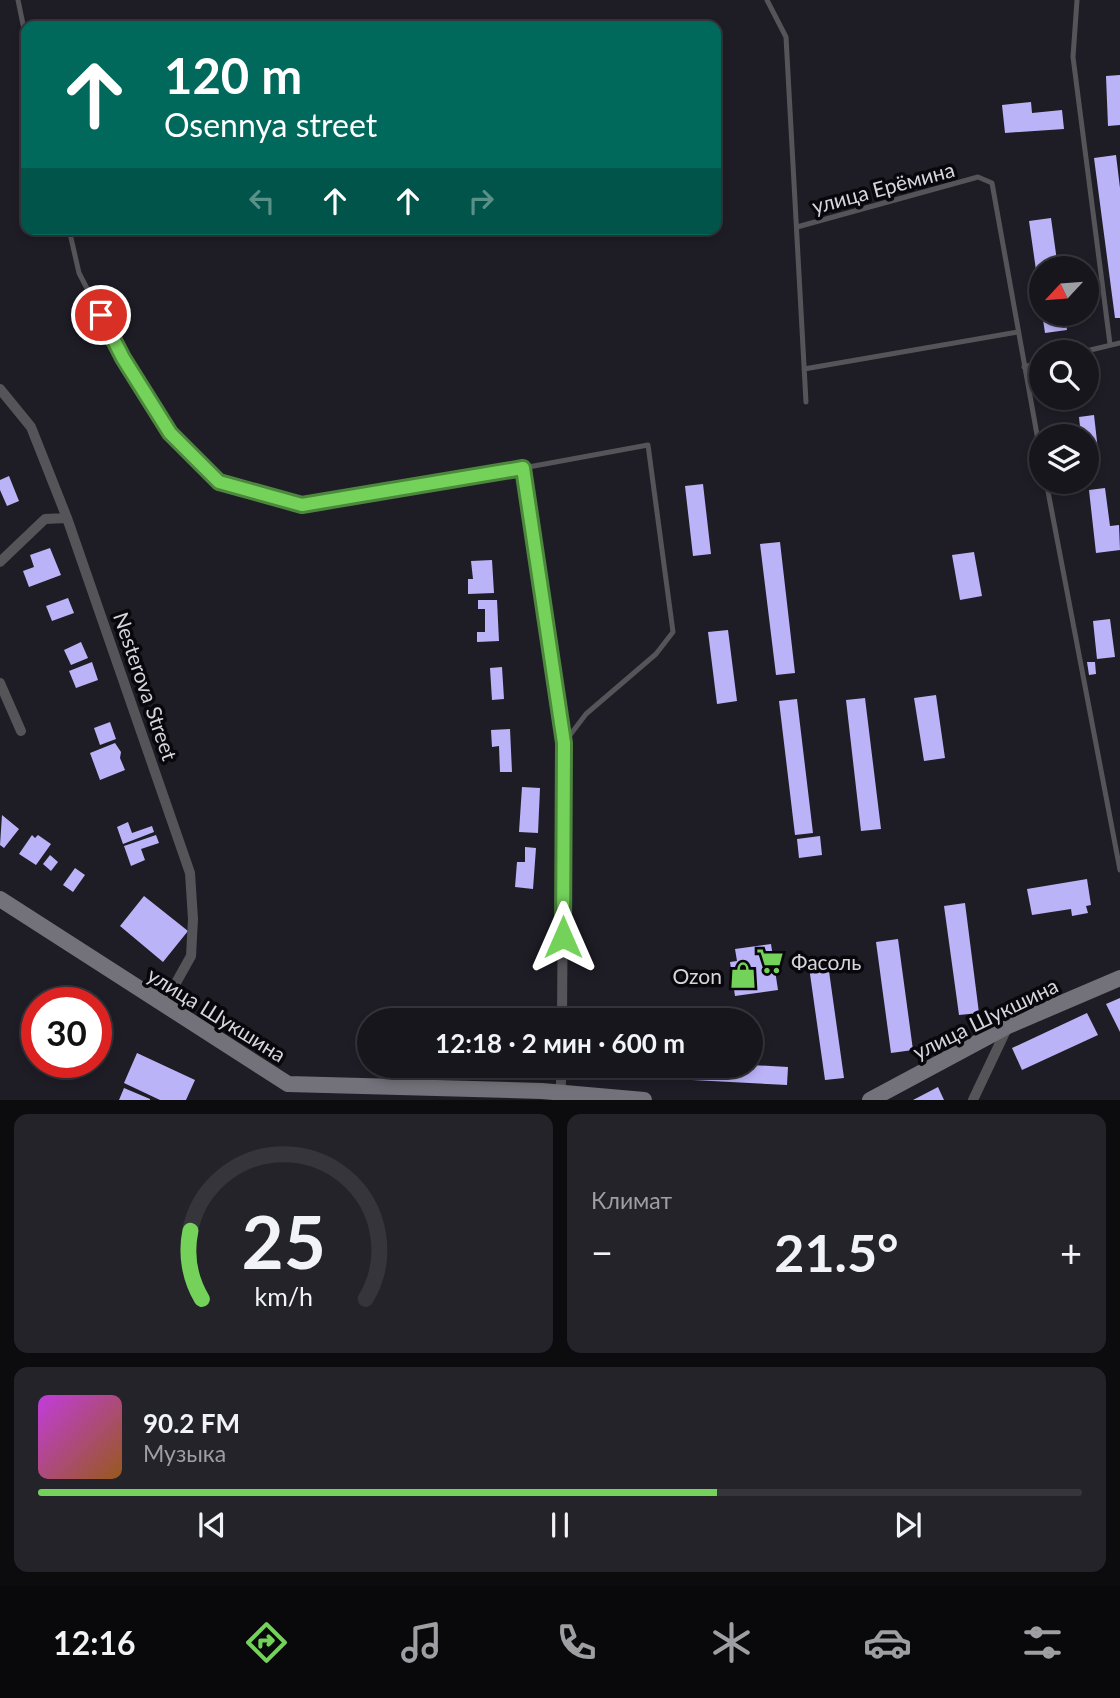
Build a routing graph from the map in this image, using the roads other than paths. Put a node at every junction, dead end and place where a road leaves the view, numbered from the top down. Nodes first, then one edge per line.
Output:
1 (18, 0) edge
2 (767, 0) edge
3 (1077, 0) edge
4 (22, 21) edge
5 (797, 227) junction
6 (70, 235) edge
7 (1017, 332) junction
8 (1120, 343) edge
9 (1110, 344) junction
10 (1099, 347) edge
11 (1029, 366) edge
12 (1024, 367) junction
13 (804, 369) junction
14 (0, 389) edge
15 (806, 402) dead end
16 (1035, 424) edge
17 (523, 468) junction
18 (1048, 494) edge
19 (67, 518) junction
20 (0, 562) edge
21 (0, 683) edge
22 (21, 731) dead end
23 (564, 743) junction
24 (1120, 870) edge
25 (0, 900) edge
26 (1120, 978) edge
27 (163, 1006) junction
28 (562, 1008) edge
29 (1008, 1026) junction
30 (561, 1078) edge
31 (288, 1084) junction
32 (560, 1096) edge
33 (281, 1100) edge
34 (644, 1100) edge
35 (870, 1100) edge
36 (973, 1100) edge

1 - 4 lane
2 - 5 lane
3 - 9 lane
5 - 7 lane, улица Ерёмина
5 - 13 lane
6 - 17 lane
7 - 12 lane, улица Ерёмина
7 - 13 lane
8 - 9 lane
9 - 10 lane
11 - 12 lane
12 - 16 lane, улица Ерёмина
13 - 15 lane
14 - 19 street, Nesterova Street
17 - 23 street
17 - 23 lane
18 - 24 lane
19 - 20 street
19 - 27 street, Nesterova Street
21 - 22 street
23 - 28 street
25 - 27 street, улица Шукшина
26 - 29 street, улица Шукшина
27 - 31 street, улица Шукшина
29 - 35 street, улица Шукшина
29 - 36 street
30 - 32 street
31 - 32 street, улица Шукшина
31 - 33 street
32 - 34 street, улица Шукшина

